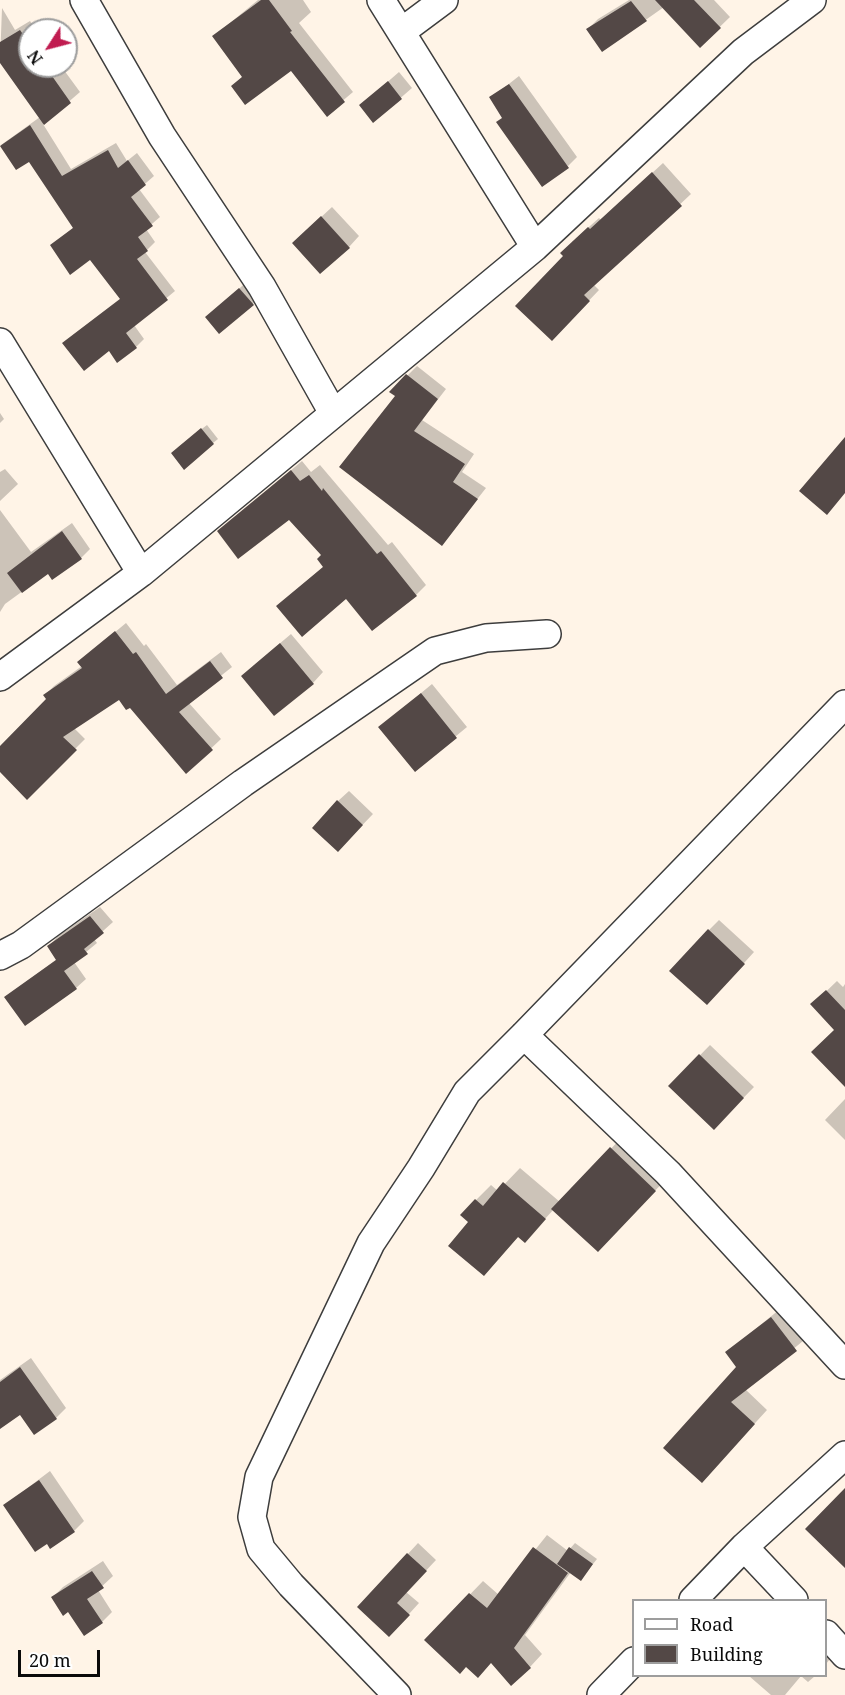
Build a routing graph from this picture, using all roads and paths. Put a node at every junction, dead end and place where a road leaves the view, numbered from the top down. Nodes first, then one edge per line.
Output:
1 (84, 0) edge
2 (381, 0) edge
3 (444, 0) edge
4 (812, 0) edge
5 (401, 32) junction
6 (535, 247) junction
7 (0, 342) edge
8 (333, 413) junction
9 (141, 573) junction
10 (547, 634) dead end
11 (0, 677) edge
12 (845, 704) edge
13 (0, 956) edge
14 (524, 1035) junction
15 (845, 1365) edge
16 (845, 1455) edge
17 (744, 1547) junction
18 (694, 1599) edge
19 (793, 1599) edge
20 (827, 1636) edge
21 (845, 1654) edge
22 (632, 1662) edge
23 (397, 1695) edge
24 (601, 1695) edge

1 - 8 street
2 - 5 street
3 - 5 street
4 - 6 street
5 - 6 street
6 - 8 street
7 - 9 street
8 - 9 street
9 - 11 street
10 - 13 street
12 - 14 street
14 - 15 street
14 - 23 street
16 - 17 street
17 - 18 street
17 - 19 street
20 - 21 street
22 - 24 street

